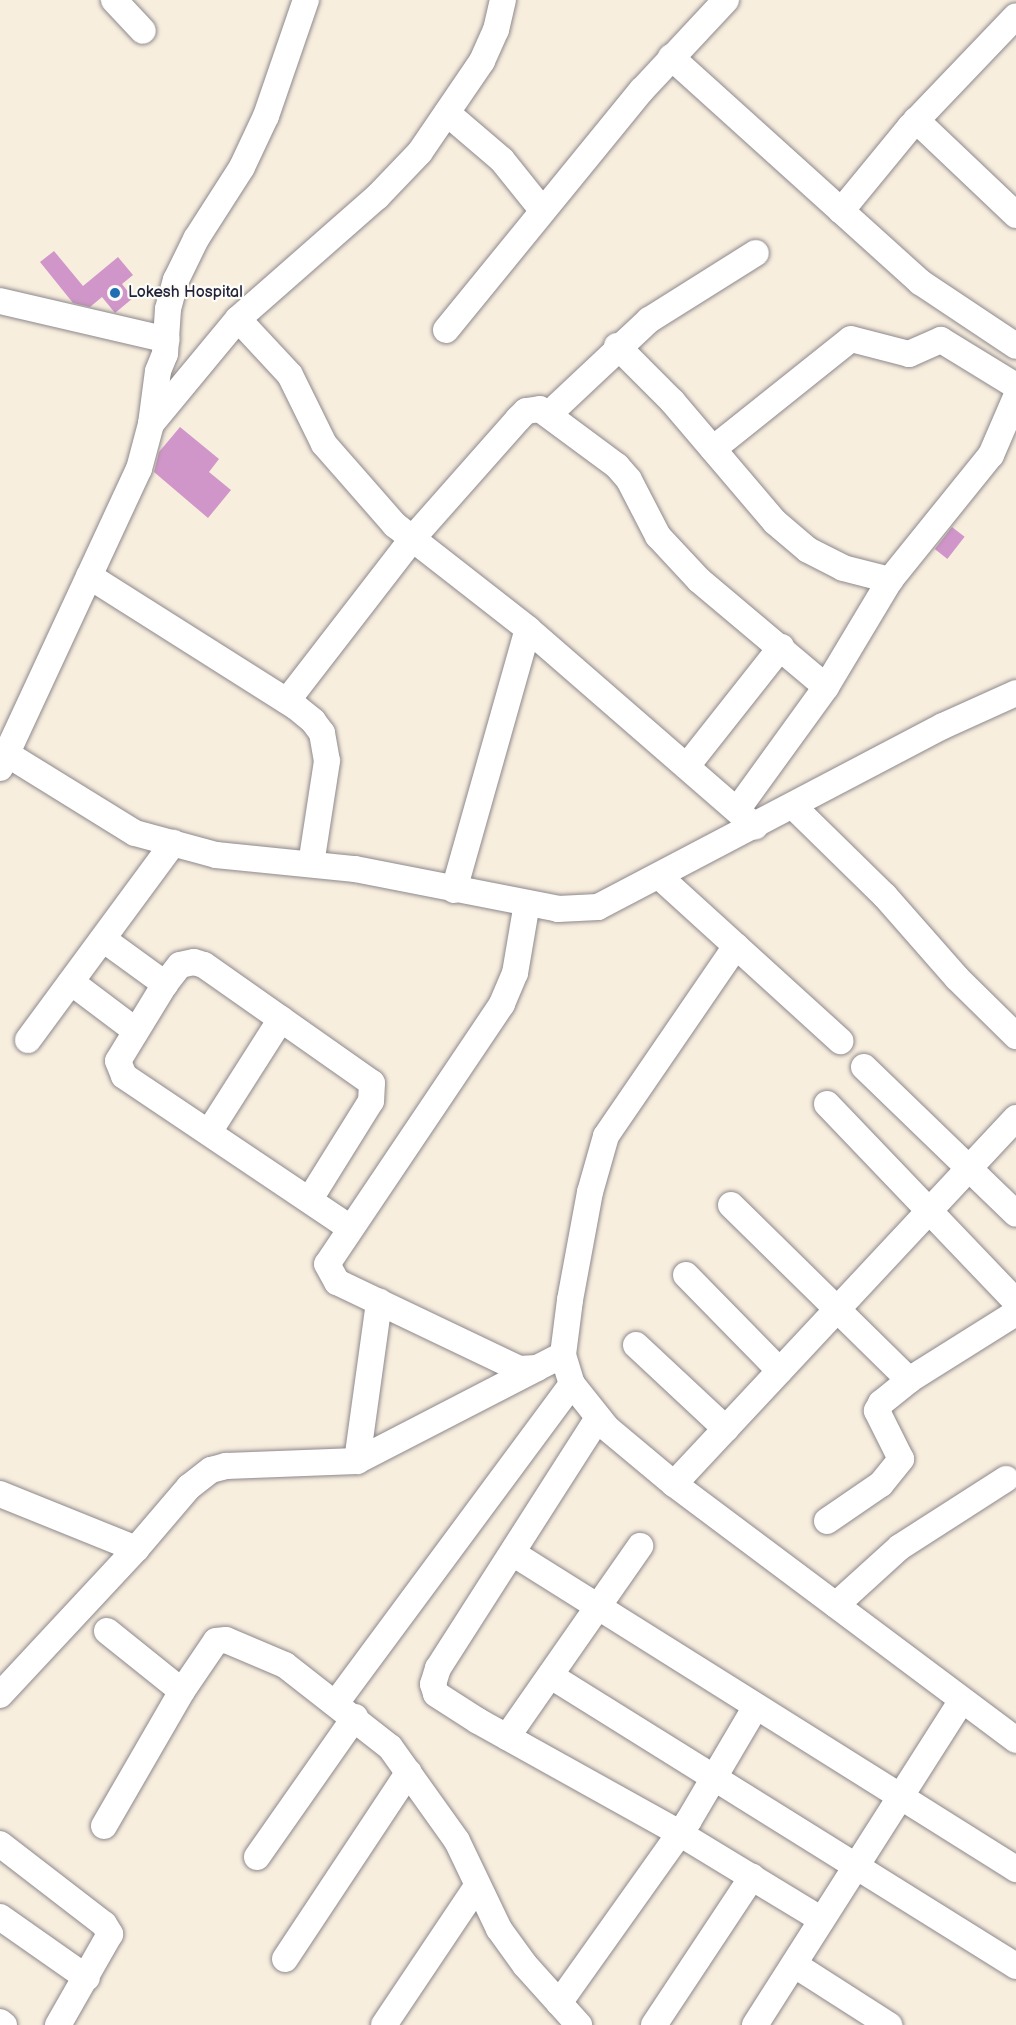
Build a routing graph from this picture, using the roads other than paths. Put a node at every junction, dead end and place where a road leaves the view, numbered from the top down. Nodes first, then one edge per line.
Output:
1 (114, 0) edge
2 (291, 0) edge
3 (306, 0) edge
4 (503, 0) edge
5 (726, 0) edge
6 (1016, 16) edge
7 (143, 31) dead end
8 (670, 57) junction
9 (447, 113) junction
10 (916, 120) junction
11 (542, 210) junction
12 (841, 211) junction
13 (1016, 215) edge
14 (756, 253) dead end
15 (0, 301) edge
16 (238, 319) junction
17 (446, 330) dead end
18 (160, 339) junction
19 (617, 346) junction
20 (1016, 346) edge
21 (1016, 386) edge
22 (1016, 397) edge
23 (550, 413) junction
24 (151, 424) junction
25 (713, 449) junction
26 (412, 539) junction
27 (89, 576) junction
28 (890, 580) junction
29 (528, 629) junction
30 (781, 647) junction
31 (826, 687) junction
32 (1016, 693) edge
33 (287, 701) junction
34 (4, 762) edge
35 (687, 766) junction
36 (793, 806) junction
37 (746, 818) junction
38 (173, 843) junction
39 (311, 864) junction
40 (660, 877) junction
41 (454, 890) junction
42 (527, 903) junction
43 (103, 939) junction
44 (736, 946) junction
45 (71, 982) junction
46 (165, 984) junction
47 (281, 1019) junction
48 (136, 1031) junction
49 (1016, 1036) edge
50 (28, 1040) dead end
51 (840, 1041) dead end
52 (864, 1067) dead end
53 (827, 1104) dead end
54 (1016, 1118) edge
55 (210, 1132) junction
56 (970, 1167) junction
57 (310, 1199) junction
58 (731, 1206) dead end
59 (931, 1208) junction
60 (1016, 1214) edge
61 (349, 1227) junction
62 (686, 1275) dead end
63 (379, 1302) junction
64 (1016, 1302) edge
65 (838, 1308) junction
66 (1016, 1313) edge
67 (636, 1345) dead end
68 (563, 1355) junction
69 (537, 1368) junction
70 (780, 1371) junction
71 (909, 1380) junction
72 (572, 1384) junction
73 (598, 1418) junction
74 (726, 1429) junction
75 (357, 1461) junction
76 (1006, 1479) dead end
77 (674, 1484) junction
78 (0, 1494) edge
79 (827, 1521) dead end
80 (640, 1546) dead end
81 (136, 1549) junction
82 (514, 1554) junction
83 (836, 1605) junction
84 (596, 1607) junction
85 (106, 1631) dead end
86 (551, 1676) junction
87 (182, 1691) junction
88 (0, 1695) edge
89 (962, 1700) junction
90 (755, 1708) junction
91 (345, 1710) junction
92 (507, 1737) junction
93 (1016, 1740) edge
94 (409, 1772) junction
95 (713, 1779) junction
96 (899, 1797) junction
97 (104, 1826) dead end
98 (680, 1833) junction
99 (0, 1844) edge
100 (257, 1857) dead end
101 (854, 1868) junction
102 (1016, 1869) edge
103 (752, 1877) junction
104 (477, 1886) junction
105 (0, 1917) edge
106 (822, 1920) junction
107 (285, 1959) dead end
108 (795, 1965) junction
109 (1016, 1966) edge
110 (87, 1978) junction
111 (560, 2003) junction
112 (0, 2022) edge
113 (4, 2025) edge
114 (58, 2025) edge
115 (384, 2025) edge
116 (579, 2025) edge
117 (654, 2025) edge
118 (755, 2025) edge
119 (889, 2025) edge

1 - 7 street
2 - 18 street
3 - 18 street
4 - 9 street
5 - 8 street
6 - 10 street
8 - 11 street
8 - 12 street
9 - 11 street
9 - 16 street
10 - 12 street
10 - 13 street
11 - 17 street
12 - 20 street
14 - 19 street
15 - 18 street
16 - 24 street
16 - 26 street
18 - 24 street
19 - 23 street
19 - 25 street
21 - 25 street
22 - 28 street
23 - 26 street
23 - 30 street
24 - 27 street
25 - 28 street
26 - 29 street
26 - 33 street
27 - 33 street
27 - 34 street
28 - 31 street
29 - 35 street
29 - 41 street
30 - 31 street
30 - 35 street
31 - 37 street
32 - 36 street
33 - 39 street
34 - 38 street
35 - 37 street
36 - 37 street
36 - 49 street
37 - 40 street
38 - 39 street
38 - 43 street
39 - 41 street
40 - 42 street
40 - 44 street
41 - 42 street
42 - 61 street
43 - 45 street
43 - 46 street
44 - 51 street
44 - 68 street
45 - 48 street
45 - 50 street
46 - 47 street
46 - 48 street
47 - 55 street
47 - 57 street
48 - 55 street
52 - 56 street
53 - 59 street
54 - 56 street
55 - 57 street
56 - 59 street
56 - 60 street
57 - 61 street
58 - 65 street
59 - 64 street
59 - 65 street
61 - 63 street
62 - 70 street
63 - 69 street
63 - 75 street
65 - 70 street
65 - 71 street
66 - 71 street
67 - 74 street
68 - 69 street
68 - 72 street
69 - 75 street
70 - 74 street
71 - 79 street
72 - 73 street
72 - 91 street
73 - 77 street
73 - 82 street
74 - 77 street
75 - 81 street
76 - 83 street
77 - 83 street
78 - 81 street
80 - 84 street
81 - 88 street
82 - 84 street
82 - 92 street
83 - 89 street
84 - 86 street
84 - 90 street
85 - 87 street
86 - 92 street
86 - 95 street
87 - 91 street
87 - 97 street
89 - 93 street
89 - 96 street
90 - 95 street
90 - 96 street
91 - 94 street
91 - 100 street
92 - 98 street
94 - 104 street
94 - 107 street
95 - 98 street
95 - 101 street
96 - 101 street
96 - 102 street
98 - 103 street
98 - 111 street
99 - 110 street
101 - 106 street
101 - 109 street
103 - 106 street
103 - 117 street
104 - 111 street
104 - 115 street
105 - 110 street
106 - 108 street
108 - 118 street
108 - 119 street
110 - 114 street
111 - 116 street
112 - 113 street

